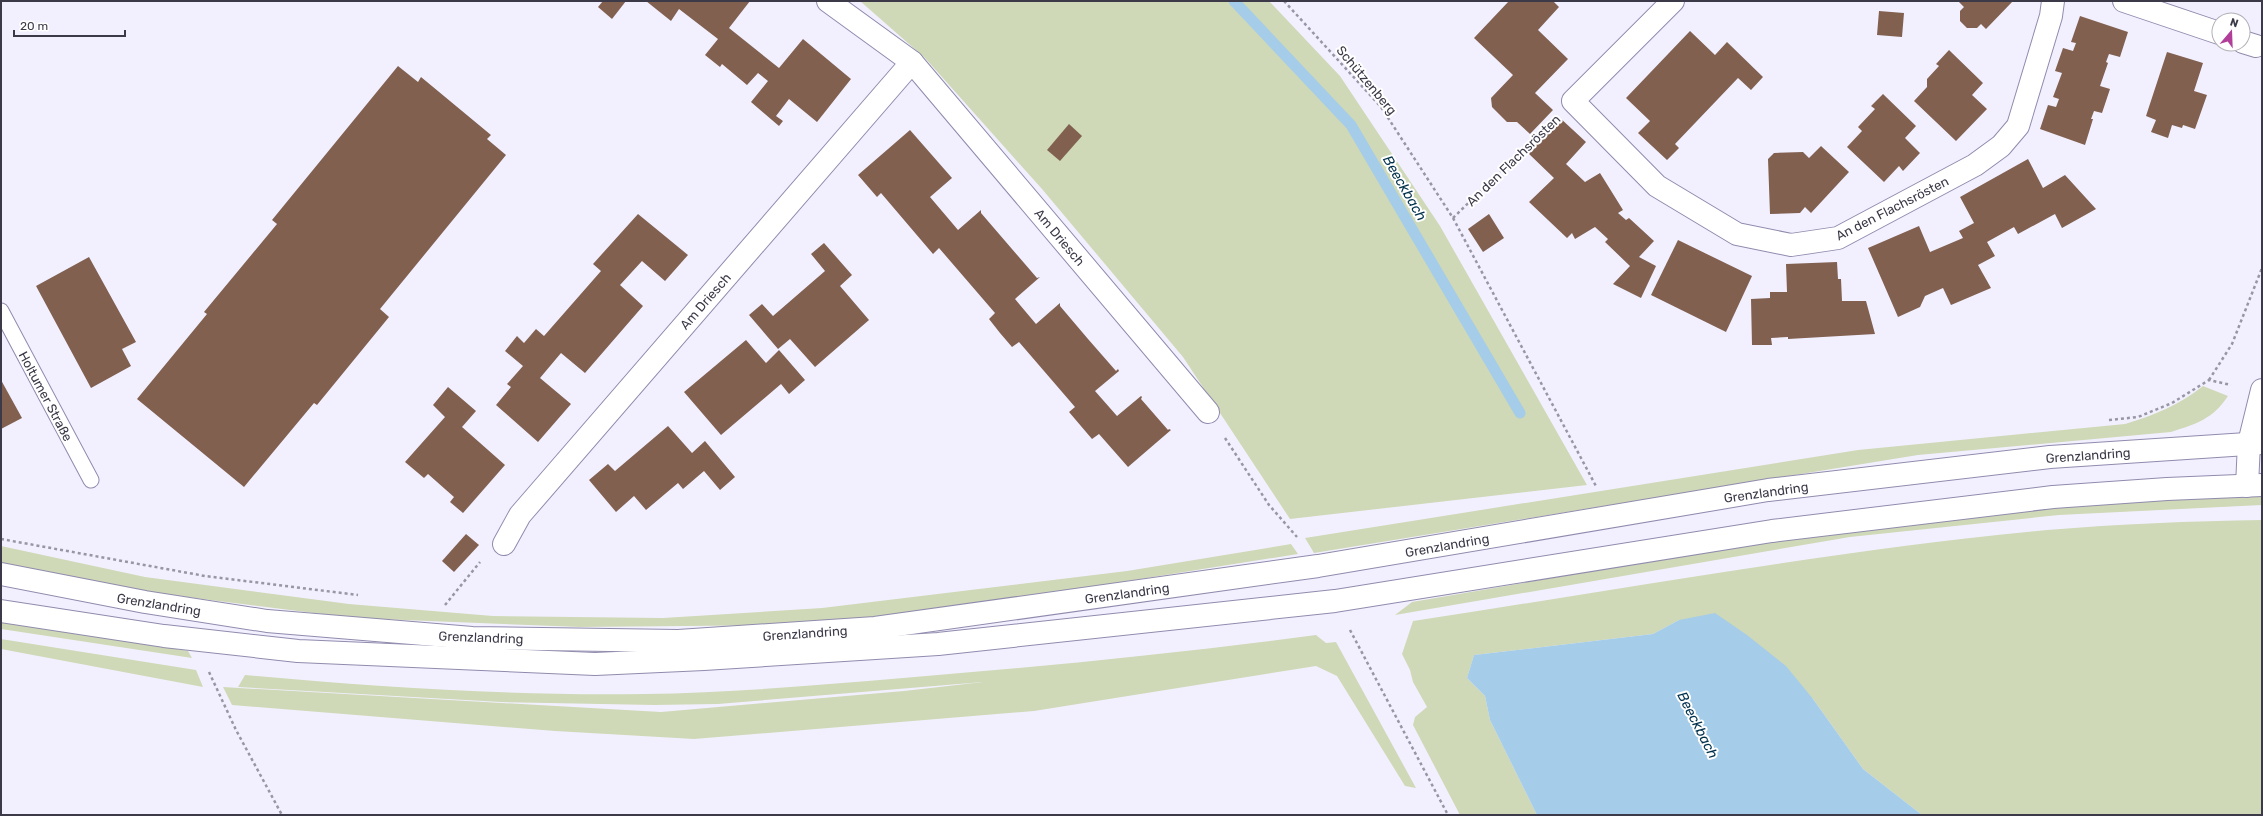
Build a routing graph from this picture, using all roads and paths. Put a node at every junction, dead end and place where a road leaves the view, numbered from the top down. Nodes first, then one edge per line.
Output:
1 (828, 1) edge
2 (1284, 1) edge
3 (1673, 1) edge
4 (2053, 1) edge
5 (2124, 1) edge
6 (2211, 30) edge
7 (912, 62) junction
8 (1572, 101) junction
9 (1453, 218) junction
10 (2262, 268) edge
11 (1, 311) edge
12 (2209, 380) dead end
13 (2262, 390) edge
14 (1208, 412) joint
15 (2256, 443) edge
16 (92, 480) dead end
17 (2254, 486) edge
18 (1597, 488) dead end
19 (1, 539) edge
20 (1291, 540) dead end
21 (504, 544) joint
22 (1, 574) edge
23 (360, 596) dead end
24 (1335, 601) junction
25 (451, 607) dead end
26 (1, 611) edge
27 (208, 671) dead end
28 (282, 815) edge
29 (1448, 815) edge

1 - 7 main road, Am Driesch
2 - 9 path, Schützenberg
3 - 8 main road
4 - 8 main road, An den Flachsrösten
5 - 6 main road
7 - 14 main road, Am Driesch
7 - 21 main road, Am Driesch
8 - 9 path, An den Flachsrösten
9 - 18 path, Schützenberg
10 - 12 path
11 - 16 lane, Holtumer Straße
13 - 15 main road, Grenzlandring
14 - 20 path
15 - 17 main road, Grenzlandring
15 - 22 main road, Grenzlandring
17 - 24 main road, Grenzlandring
19 - 23 path
21 - 25 path
24 - 26 main road, Grenzlandring
24 - 29 path
27 - 28 path

